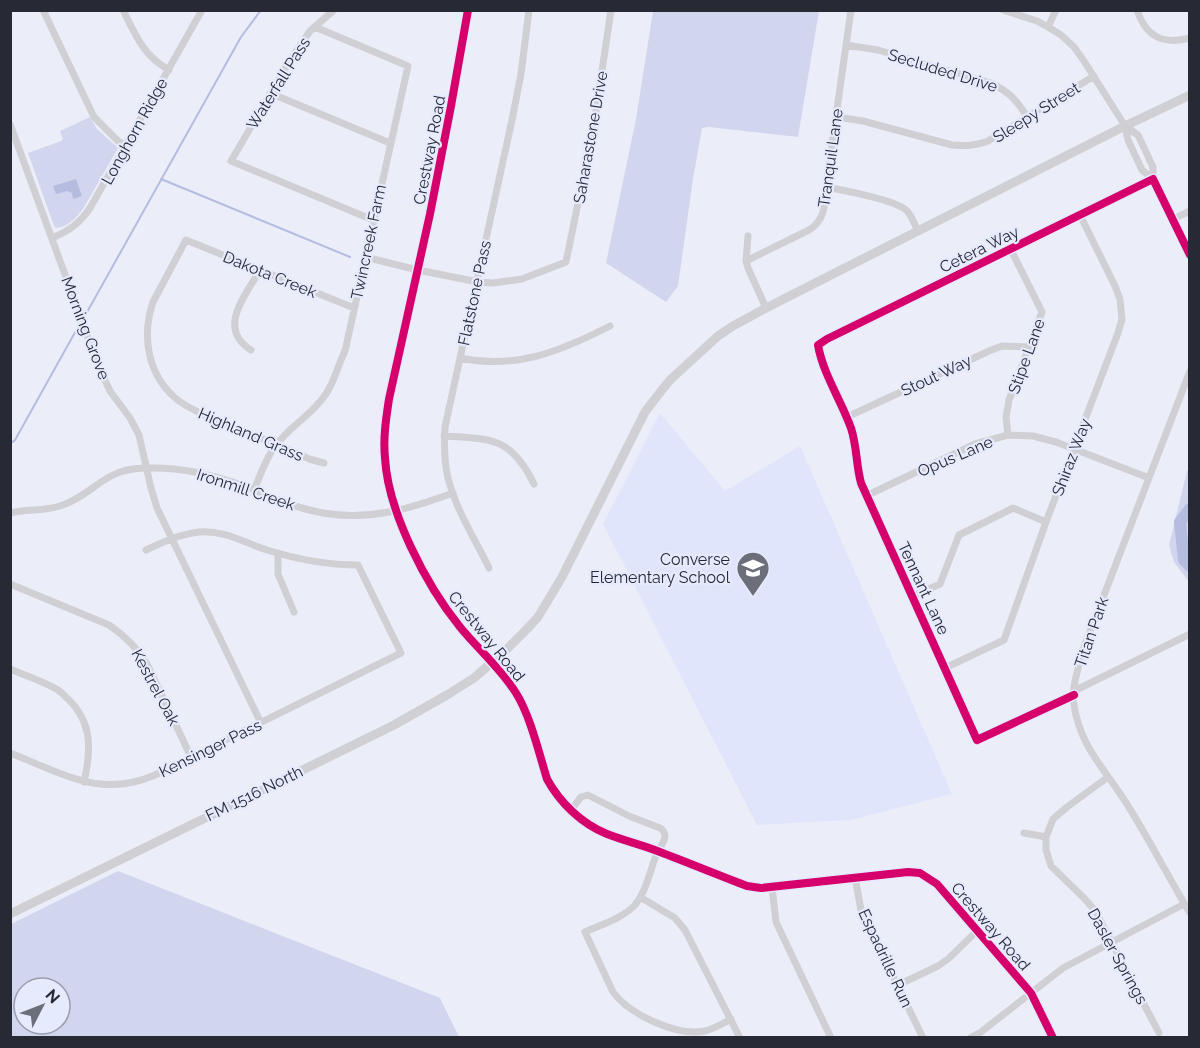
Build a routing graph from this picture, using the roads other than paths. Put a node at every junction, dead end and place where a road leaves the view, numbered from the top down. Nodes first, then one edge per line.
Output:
1 (42, 10) edge
2 (123, 10) edge
3 (202, 10) edge
4 (334, 10) edge
5 (468, 10) edge
6 (529, 10) edge
7 (611, 10) edge
8 (851, 10) edge
9 (1003, 10) edge
10 (1056, 10) edge
11 (1137, 10) edge
12 (315, 27) junction
13 (1048, 27) junction
14 (1190, 38) edge
15 (846, 45) junction
16 (169, 70) junction
17 (1094, 76) junction
18 (270, 93) junction
19 (1190, 95) edge
20 (837, 117) junction
21 (1027, 117) junction
22 (11, 125) edge
23 (1125, 126) junction
24 (390, 143) junction
25 (126, 146) junction
26 (1153, 179) junction
27 (826, 187) junction
28 (1190, 211) edge
29 (1080, 215) junction
30 (1173, 219) junction
31 (373, 220) junction
32 (918, 232) junction
33 (748, 236) dead end
34 (52, 238) junction
35 (186, 240) joint
36 (1010, 248) junction
37 (1190, 255) edge
38 (365, 257) junction
39 (746, 261) junction
40 (260, 270) junction
41 (418, 270) junction
42 (476, 281) junction
43 (354, 308) junction
44 (766, 309) junction
45 (610, 326) dead end
46 (818, 345) joint
47 (1028, 348) junction
48 (251, 350) dead end
49 (460, 358) junction
50 (1190, 371) edge
51 (847, 417) junction
52 (1008, 435) junction
53 (444, 436) junction
54 (276, 445) junction
55 (1075, 448) junction
56 (324, 463) dead end
57 (146, 468) junction
58 (1149, 478) junction
59 (534, 484) dead end
60 (254, 490) junction
61 (453, 493) junction
62 (866, 496) junction
63 (396, 511) junction
64 (10, 513) edge
65 (1046, 522) junction
66 (172, 538) junction
67 (146, 550) dead end
68 (278, 553) junction
69 (489, 568) dead end
70 (10, 584) edge
71 (913, 596) junction
72 (294, 612) dead end
73 (1190, 634) edge
74 (492, 663) junction
75 (945, 668) junction
76 (10, 669) edge
77 (1074, 693) junction
78 (261, 723) junction
79 (10, 753) edge
80 (191, 757) junction
81 (1108, 777) junction
82 (84, 782) junction
83 (571, 810) junction
84 (1024, 833) dead end
85 (1046, 837) junction
86 (658, 851) junction
87 (855, 877) junction
88 (772, 887) junction
89 (640, 897) junction
90 (1184, 904) junction
91 (1190, 913) edge
92 (10, 914) edge
93 (978, 930) junction
94 (1113, 941) junction
95 (898, 986) junction
96 (1031, 993) junction
97 (731, 1019) junction
98 (1159, 1033) dead end
99 (683, 1034) edge
100 (740, 1038) edge
101 (831, 1038) edge
102 (923, 1038) edge
103 (970, 1038) edge
104 (1053, 1038) edge

1 - 25 street
2 - 16 street
3 - 16 street, Longhorn Ridge
4 - 12 street, Waterfall Pass
5 - 41 main road, Crestway Road
6 - 42 street, Flatstone Pass
7 - 42 street, Saharastone Drive
8 - 15 street, Tranquil Lane
9 - 13 street
10 - 13 street
11 - 14 street
12 - 18 street, Waterfall Pass
12 - 24 street, Twincreek Farm
13 - 17 street
15 - 20 street, Tranquil Lane
15 - 21 street, Secluded Drive
16 - 25 street, Longhorn Ridge
17 - 21 street, Sleepy Street
17 - 23 street
18 - 24 street
18 - 31 street, Waterfall Pass
19 - 23 main road, FM 1516 North
20 - 21 street, Sleepy Street
20 - 27 street, Tranquil Lane
22 - 34 street, Morning Grove
23 - 26 street
23 - 32 main road, FM 1516 North
24 - 31 street, Twincreek Farm
25 - 34 street, Longhorn Ridge
26 - 29 street, Cetera Way
26 - 30 street
27 - 32 street
27 - 39 street, Tranquil Lane
28 - 30 street
29 - 36 street, Cetera Way
29 - 55 street, Shiraz Way
30 - 37 street
31 - 38 street, Twincreek Farm
32 - 44 main road, FM 1516 North
33 - 39 street
34 - 57 street, Morning Grove
35 - 40 street, Dakota Creek
35 - 54 street, Highland Grass
36 - 46 street, Cetera Way
36 - 47 street, Stipe Lane
38 - 41 street
38 - 43 street, Twincreek Farm
39 - 44 street
40 - 43 street, Dakota Creek
40 - 48 street
41 - 42 street
41 - 63 main road, Crestway Road
42 - 49 street, Flatstone Pass
43 - 54 street, Twincreek Farm
44 - 74 main road, FM 1516 North
45 - 49 street
46 - 51 street, Tennant Lane
47 - 51 street, Stout Way
47 - 52 street, Stipe Lane
49 - 53 street, Flatstone Pass
50 - 58 street, Titan Park
51 - 62 street, Tennant Lane
52 - 55 street, Opus Lane
52 - 62 street, Opus Lane
53 - 59 street
53 - 61 street, Flatstone Pass
54 - 56 street, Highland Grass
54 - 60 street, Twincreek Farm
55 - 58 street, Opus Lane
55 - 65 street, Shiraz Way
57 - 60 street, Ironmill Creek
57 - 64 street, Ironmill Creek
57 - 66 street, Morning Grove
58 - 77 street, Titan Park
60 - 63 street, Ironmill Creek
61 - 63 street, Ironmill Creek
61 - 69 street, Flatstone Pass
62 - 71 street, Tennant Lane
63 - 74 main road, Crestway Road
65 - 71 street
65 - 75 street, Shiraz Way
66 - 67 street
66 - 68 street
66 - 78 street, Morning Grove
68 - 72 street
68 - 78 street, Kensinger Pass
70 - 80 street, Kestrel Oak
71 - 75 street, Tennant Lane
73 - 77 street
74 - 83 street, Crestway Road
74 - 92 main road, FM 1516 North
75 - 77 street, Tennant Lane
76 - 82 street
77 - 81 street, Titan Park
78 - 80 street, Kensinger Pass
79 - 82 street, Kensinger Pass
80 - 82 street, Kensinger Pass
81 - 85 street
81 - 90 street, Titan Park
83 - 86 street, Crestway Road
83 - 86 street
84 - 85 street
85 - 94 street, Dasler Springs
86 - 88 street, Crestway Road
86 - 89 street
87 - 88 street, Crestway Road
87 - 93 street, Crestway Road
87 - 95 street, Espadrille Run
88 - 101 street
89 - 97 street
89 - 99 street
90 - 91 street, Titan Park
90 - 94 street
93 - 95 street
93 - 96 street, Crestway Road
94 - 96 street
94 - 98 street, Dasler Springs
95 - 102 street, Espadrille Run
96 - 103 street
96 - 104 street, Crestway Road
97 - 99 street
97 - 100 street

